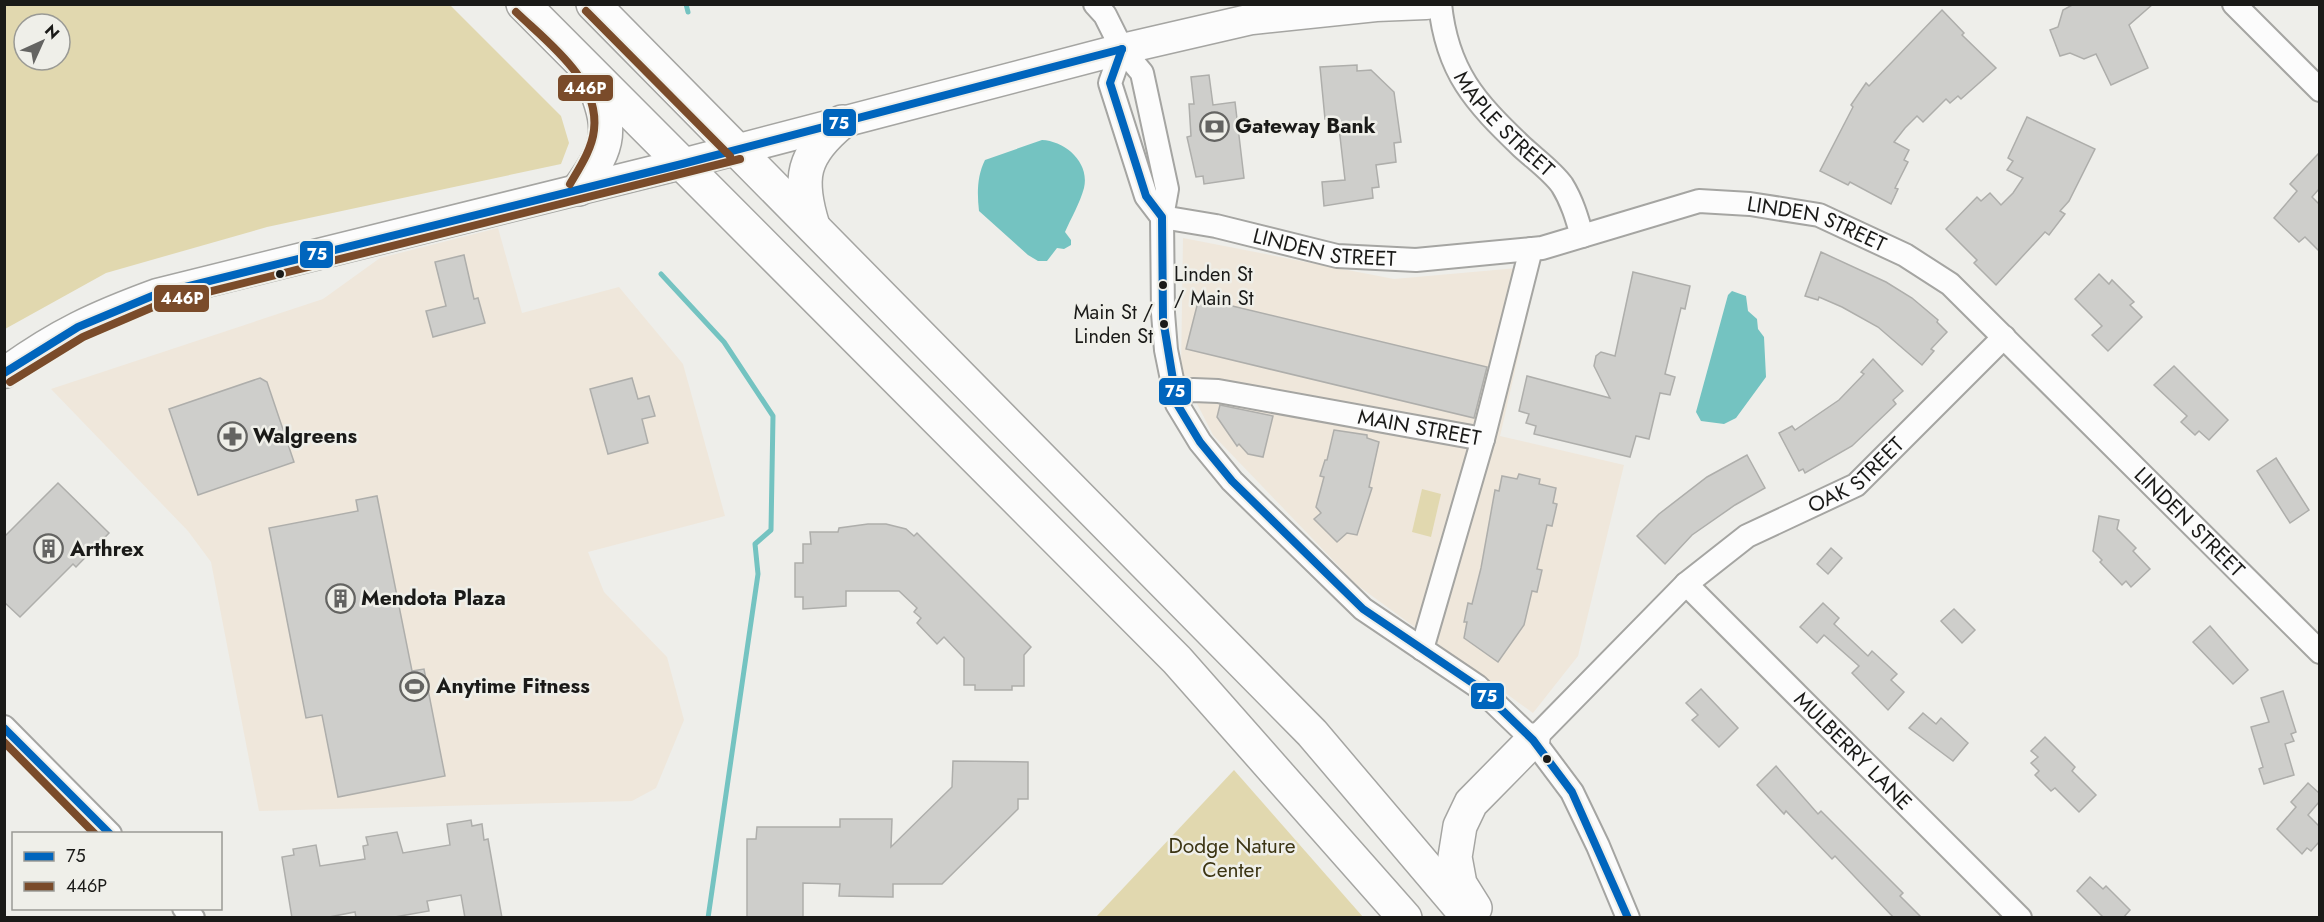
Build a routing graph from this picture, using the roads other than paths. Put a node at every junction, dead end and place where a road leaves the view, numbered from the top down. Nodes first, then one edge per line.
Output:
1 (523, 4) edge
2 (593, 4) edge
3 (1095, 4) edge
4 (1426, 4) edge
5 (1440, 4) edge
6 (2234, 4) edge
7 (1122, 49) junction
8 (590, 71) junction
9 (2319, 90) edge
10 (842, 122) junction
11 (737, 150) junction
12 (682, 164) junction
13 (579, 189) junction
14 (1162, 217) junction
15 (813, 226) junction
16 (1582, 236) junction
17 (1531, 249) junction
18 (2004, 337) junction
19 (4, 373) edge
20 (1175, 394) junction
21 (1483, 439) junction
22 (1686, 584) junction
23 (1422, 649) junction
24 (2319, 652) edge
25 (4, 728) edge
26 (1533, 740) junction
27 (108, 832) edge
28 (1405, 918) edge
29 (1469, 918) edge
30 (1480, 918) edge
31 (1628, 918) edge
32 (2020, 918) edge

1 - 8 highway
2 - 11 highway
3 - 7 street
4 - 7 main road
5 - 16 street, MAPLE STREET
6 - 9 street
7 - 10 main road
7 - 14 street
7 - 14 street
8 - 12 highway
8 - 13 highway
10 - 11 main road
10 - 15 highway
11 - 12 main road
11 - 15 highway
12 - 13 main road
12 - 28 highway
13 - 19 main road
14 - 17 street, LINDEN STREET
14 - 20 street
15 - 29 highway
16 - 17 street, LINDEN STREET
16 - 18 street, LINDEN STREET
17 - 21 street
18 - 22 street, OAK STREET
18 - 24 street, LINDEN STREET
20 - 21 street, MAIN STREET
20 - 23 street
21 - 23 street, MAIN STREET
22 - 26 street, OAK STREET
22 - 32 street, MULBERRY LANE
23 - 26 street
25 - 27 street
26 - 30 highway
26 - 31 street

